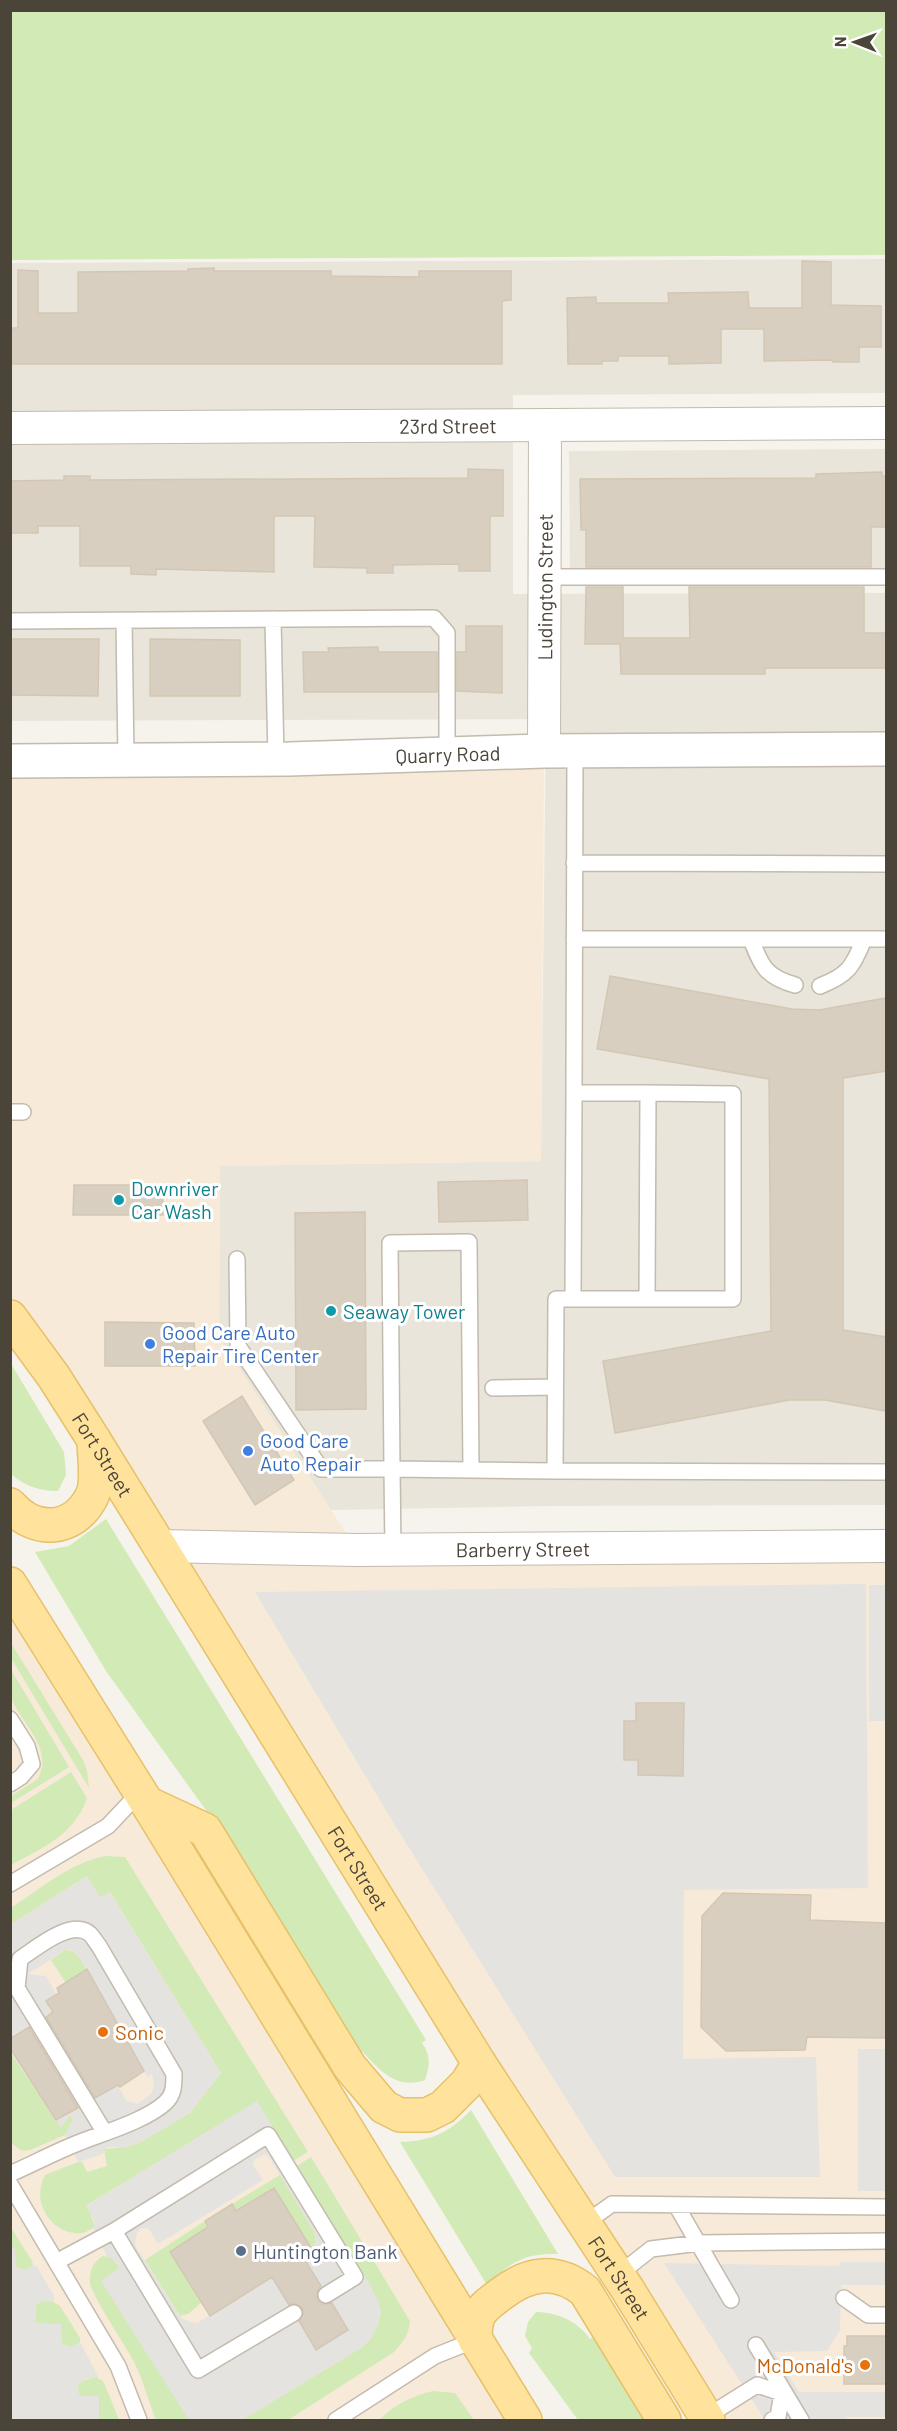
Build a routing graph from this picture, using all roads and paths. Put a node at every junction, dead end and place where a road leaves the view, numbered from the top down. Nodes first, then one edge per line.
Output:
1 (886, 423) edge
2 (545, 425) junction
3 (10, 428) edge
4 (544, 577) junction
5 (886, 577) edge
6 (273, 619) junction
7 (124, 620) junction
8 (10, 621) edge
9 (886, 749) edge
10 (559, 751) junction
11 (447, 754) junction
12 (276, 759) junction
13 (126, 760) junction
14 (10, 761) edge
15 (574, 862) junction
16 (886, 864) edge
17 (574, 939) junction
18 (751, 939) junction
19 (864, 939) junction
20 (886, 939) edge
21 (795, 985) dead end
22 (820, 986) dead end
23 (574, 1093) junction
24 (648, 1093) junction
25 (237, 1259) dead end
26 (573, 1298) junction
27 (647, 1299) junction
28 (10, 1317) edge
29 (555, 1387) junction
30 (493, 1388) dead end
31 (94, 1440) junction
32 (392, 1468) junction
33 (471, 1470) junction
34 (555, 1471) junction
35 (886, 1473) edge
36 (10, 1505) edge
37 (886, 1545) edge
38 (159, 1546) junction
39 (393, 1550) junction
40 (10, 1584) edge
41 (10, 1719) edge
42 (10, 1784) edge
43 (144, 1798) junction
44 (10, 1884) edge
45 (14, 1988) edge
46 (479, 2063) junction
47 (105, 2133) junction
48 (10, 2174) edge
49 (10, 2184) edge
50 (675, 2205) junction
51 (886, 2207) edge
52 (584, 2224) junction
53 (114, 2231) junction
54 (886, 2241) edge
55 (699, 2243) junction
56 (58, 2261) junction
57 (618, 2275) junction
58 (326, 2295) dead end
59 (844, 2298) dead end
60 (731, 2300) dead end
61 (294, 2313) dead end
62 (886, 2315) edge
63 (475, 2340) junction
64 (756, 2346) dead end
65 (782, 2393) junction
66 (707, 2419) edge
67 (139, 2421) edge
68 (336, 2421) edge
69 (525, 2421) edge
70 (664, 2421) edge
71 (772, 2421) edge
72 (801, 2421) edge

1 - 2 street, 23rd Street
2 - 3 street, 23rd Street
2 - 4 street, Ludington Street
4 - 5 lane
4 - 10 street, Ludington Street
6 - 7 lane
6 - 11 lane
6 - 12 lane
7 - 8 lane
7 - 13 lane
9 - 10 street, Quarry Road
10 - 11 street, Quarry Road
10 - 15 lane
11 - 12 street, Quarry Road
12 - 13 street, Quarry Road
13 - 14 street, Quarry Road
15 - 16 lane
15 - 17 lane
17 - 18 lane
17 - 23 lane
18 - 19 lane
18 - 21 lane
19 - 20 lane
19 - 22 lane
23 - 24 lane
23 - 26 lane
24 - 27 lane
24 - 27 lane
25 - 32 lane
26 - 27 lane
26 - 29 lane
28 - 31 main road, Fort Street
29 - 30 lane
29 - 34 lane
31 - 36 main road
31 - 38 main road, Fort Street
32 - 33 lane
32 - 33 lane
32 - 39 lane
33 - 34 lane
34 - 35 lane
37 - 39 street, Barberry Street
38 - 39 street, Barberry Street
38 - 46 main road, Fort Street
40 - 43 main road
41 - 42 lane
43 - 44 lane
43 - 46 main road
43 - 63 main road
45 - 47 lane
45 - 47 lane
46 - 52 main road, Fort Street
47 - 48 lane
49 - 56 lane
50 - 51 lane
50 - 52 lane
50 - 55 lane
52 - 57 main road, Fort Street
53 - 56 lane
53 - 58 lane
53 - 61 lane
54 - 55 lane
55 - 57 lane
55 - 60 lane
56 - 67 lane
57 - 66 main road, Fort Street
59 - 62 lane
63 - 68 lane
63 - 69 main road
63 - 70 main road
64 - 65 lane
65 - 66 lane
65 - 71 lane
65 - 72 lane

